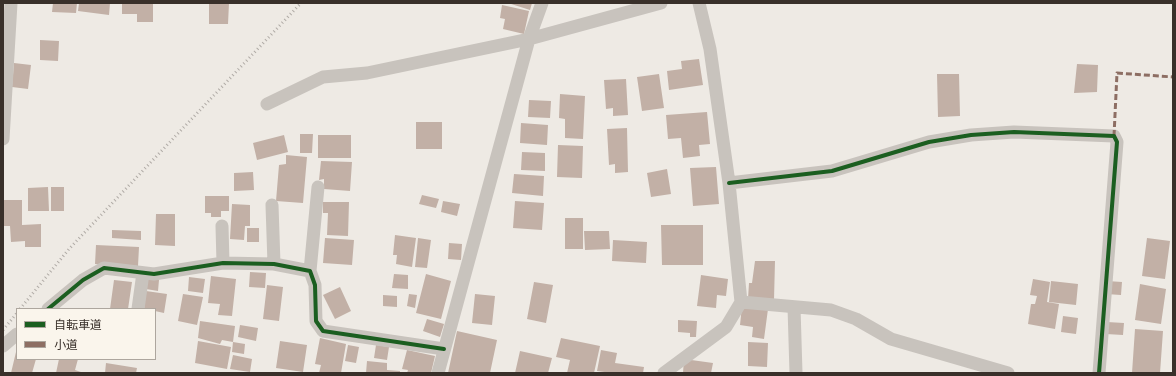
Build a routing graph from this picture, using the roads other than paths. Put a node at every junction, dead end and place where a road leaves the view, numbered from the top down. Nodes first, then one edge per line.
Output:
1 (11, 3) edge
2 (542, 3) edge
3 (661, 3) edge
4 (699, 3) edge
5 (529, 39) junction
6 (267, 104) dead end
7 (4, 123) edge
8 (3, 139) edge
9 (729, 183) junction
10 (318, 187) dead end
11 (272, 205) dead end
12 (222, 226) dead end
13 (223, 264) junction
14 (274, 264) junction
15 (310, 271) junction
16 (143, 273) junction
17 (742, 302) junction
18 (794, 307) junction
19 (49, 308) edge
20 (138, 308) edge
21 (16, 335) edge
22 (3, 346) edge
23 (444, 349) junction
24 (438, 373) edge
25 (664, 373) edge
26 (796, 373) edge
27 (1008, 373) edge
28 (1099, 373) edge

1 - 7 street
2 - 5 street
3 - 5 street
4 - 9 street
5 - 6 street
5 - 23 street
7 - 8 street
9 - 17 street
9 - 28 street
10 - 15 street
11 - 14 street
12 - 13 street
13 - 14 street
13 - 16 street
14 - 15 street
15 - 23 street
16 - 19 street
16 - 20 street
17 - 18 street
17 - 25 street
18 - 26 street
18 - 27 street
21 - 22 street
23 - 24 street

